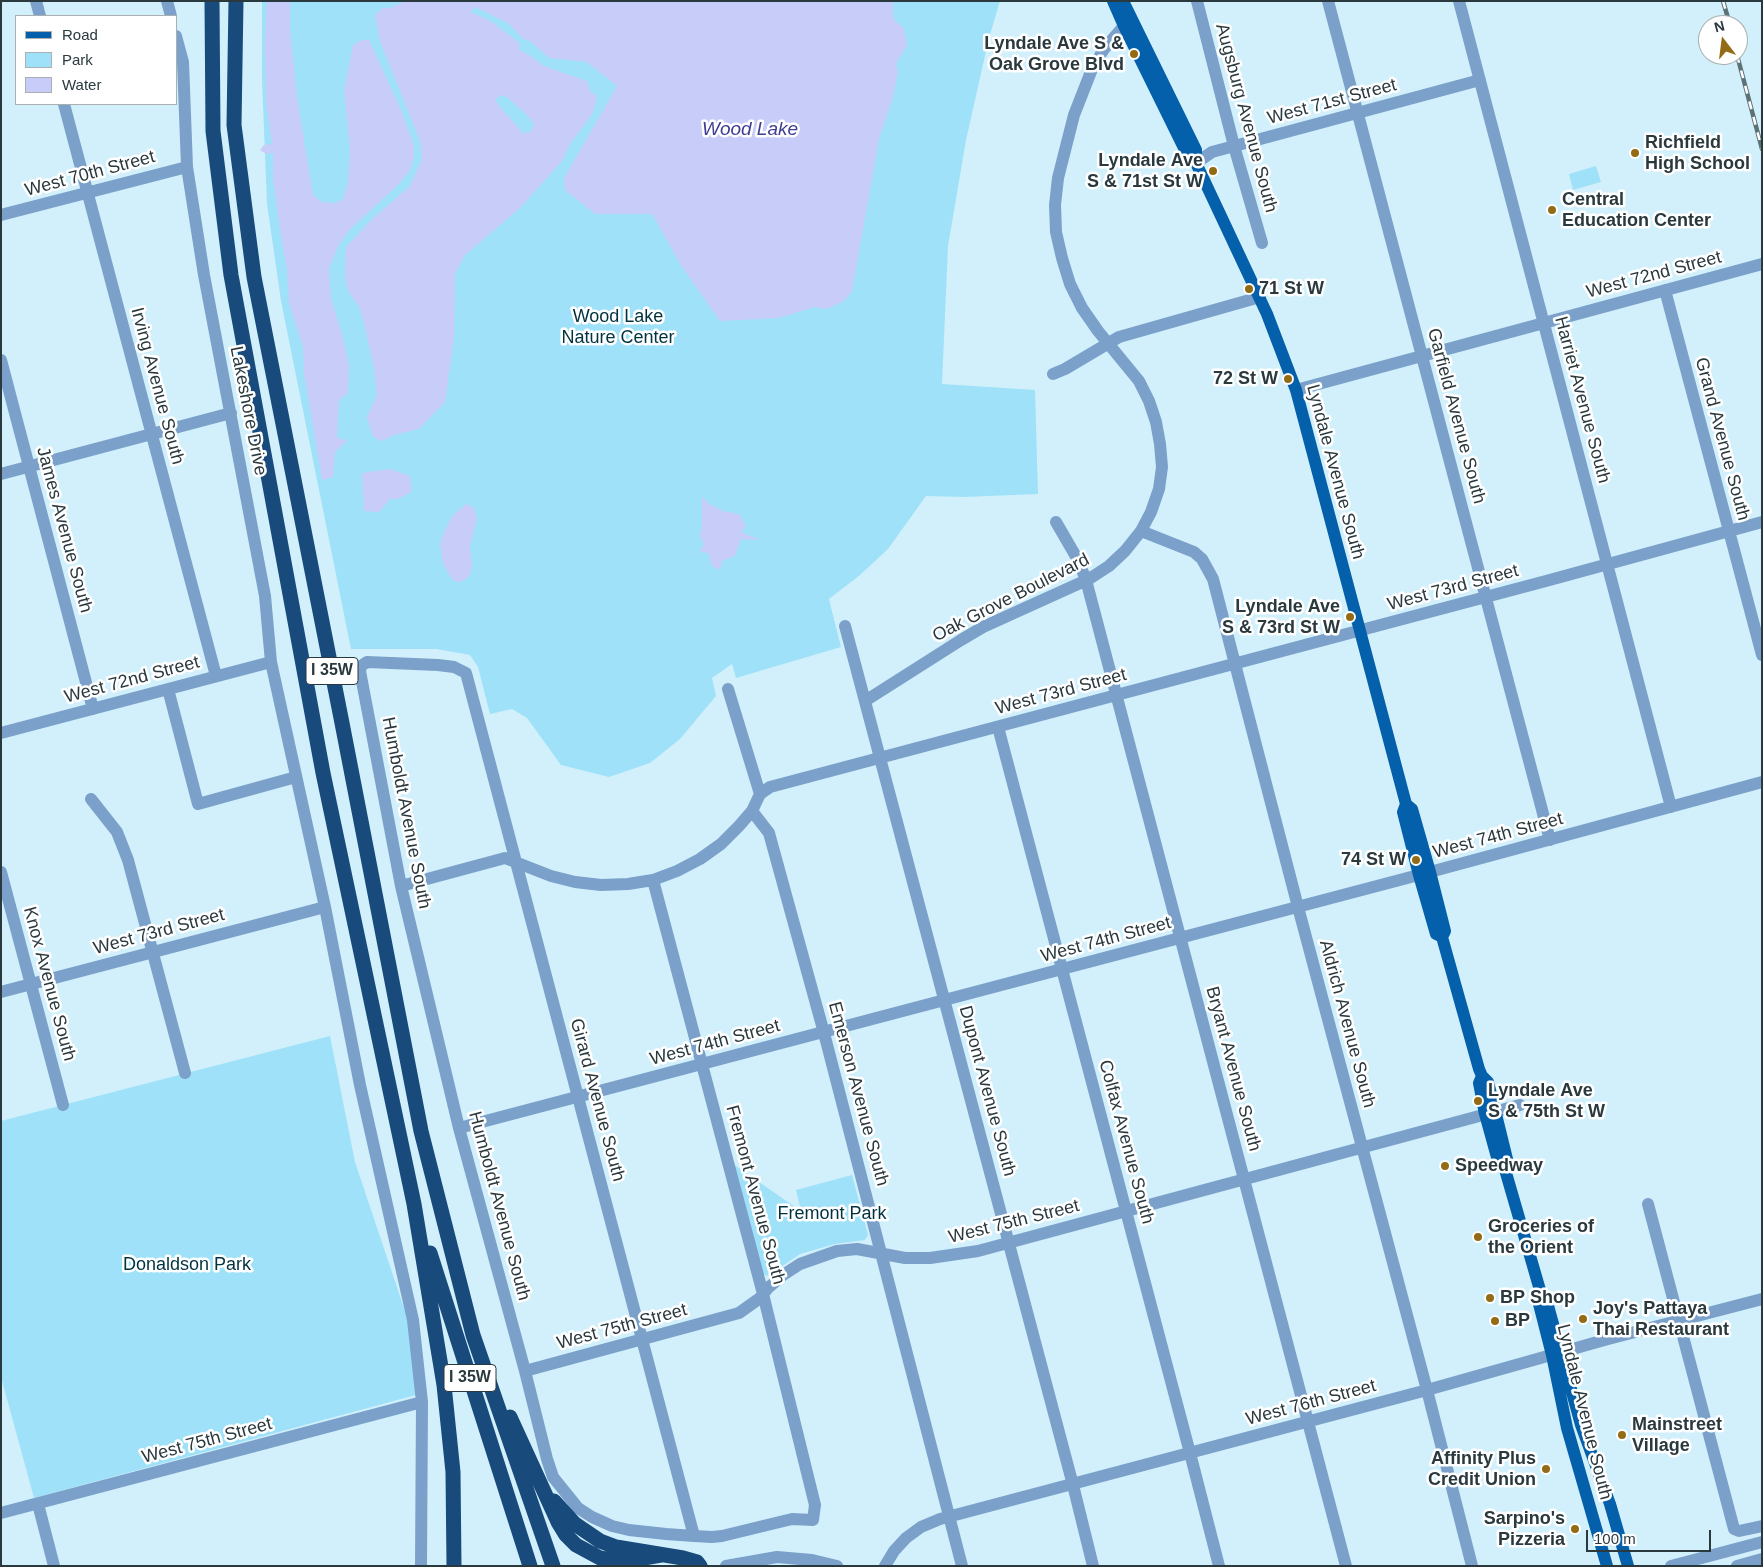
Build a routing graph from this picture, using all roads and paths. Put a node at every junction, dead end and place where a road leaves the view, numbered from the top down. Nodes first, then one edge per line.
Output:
1 (36, 1) edge
2 (166, 1) edge
3 (212, 1) edge
4 (236, 1) edge
5 (1113, 1) edge
6 (1197, 1) edge
7 (1328, 1) edge
8 (1459, 1) edge
9 (1126, 7) edge
10 (40, 15) edge
11 (171, 15) edge
12 (1124, 26) junction
13 (178, 42) edge
14 (1480, 80) junction
15 (64, 105) edge
16 (1358, 114) junction
17 (1234, 146) junction
18 (1196, 163) junction
19 (187, 167) junction
20 (88, 193) junction
21 (1, 216) edge
22 (1262, 243) dead end
23 (1762, 264) edge
24 (1665, 290) junction
25 (1260, 297) junction
26 (1544, 323) junction
27 (1109, 343) junction
28 (1422, 356) junction
29 (1, 360) edge
30 (1053, 374) dead end
31 (1296, 390) junction
32 (231, 414) junction
33 (151, 434) junction
34 (29, 466) junction
35 (1, 474) edge
36 (1056, 522) dead end
37 (1762, 522) edge
38 (1141, 531) junction
39 (1728, 531) junction
40 (1608, 565) junction
41 (1086, 580) junction
42 (1486, 597) junction
43 (845, 626) dead end
44 (1360, 631) junction
45 (1762, 655) edge
46 (271, 662) junction
47 (1235, 664) junction
48 (361, 666) joint
49 (216, 676) junction
50 (168, 689) junction
51 (728, 689) dead end
52 (1116, 695) junction
53 (865, 701) junction
54 (93, 709) junction
55 (998, 727) junction
56 (1, 733) edge
57 (880, 758) junction
58 (296, 777) junction
59 (1762, 782) edge
60 (760, 794) junction
61 (91, 799) dead end
62 (1671, 807) junction
63 (752, 811) junction
64 (1550, 840) junction
65 (517, 862) junction
66 (1, 872) edge
67 (1425, 874) junction
68 (653, 880) junction
69 (401, 886) junction
70 (325, 907) junction
71 (1298, 907) junction
72 (1180, 938) junction
73 (153, 952) junction
74 (1062, 970) junction
75 (31, 984) junction
76 (1, 992) edge
77 (945, 1000) junction
78 (824, 1033) junction
79 (703, 1065) junction
80 (185, 1073) dead end
81 (578, 1097) junction
82 (1520, 1104) dead end
83 (63, 1105) dead end
84 (1491, 1112) junction
85 (459, 1128) junction
86 (1362, 1148) junction
87 (1244, 1179) junction
88 (414, 1204) junction
89 (1648, 1204) dead end
90 (1126, 1211) junction
91 (1009, 1243) junction
92 (882, 1253) junction
93 (763, 1294) junction
94 (1762, 1299) edge
95 (1679, 1322) junction
96 (473, 1335) junction
97 (642, 1339) junction
98 (1557, 1354) junction
99 (525, 1370) junction
100 (1427, 1390) junction
101 (422, 1402) junction
102 (1309, 1422) junction
103 (1190, 1453) junction
104 (1073, 1484) junction
105 (38, 1504) junction
106 (1, 1513) edge
107 (949, 1517) junction
108 (813, 1520) joint
109 (1762, 1526) edge
110 (694, 1536) junction
111 (1762, 1542) edge
112 (1762, 1559) edge
113 (730, 1564) edge
114 (54, 1566) edge
115 (421, 1566) edge
116 (454, 1566) edge
117 (530, 1566) edge
118 (553, 1566) edge
119 (700, 1566) edge
120 (837, 1566) edge
121 (885, 1566) edge
122 (962, 1566) edge
123 (1093, 1566) edge
124 (1219, 1566) edge
125 (1346, 1566) edge
126 (1472, 1566) edge
127 (1606, 1566) edge
128 (1628, 1566) edge
129 (1671, 1566) edge
130 (1737, 1566) edge

1 - 10 street
2 - 11 street
3 - 88 highway, I 35W
4 - 96 highway, I 35W
5 - 12 main road, Lyndale Avenue South
6 - 17 street, Augsburg Avenue South
7 - 16 street, Garfield Avenue South
8 - 14 street, Harriet Avenue South
9 - 12 street, Oak Grove Boulevard
9 - 18 main road, Lyndale Avenue South
12 - 18 main road, Lyndale Avenue South
12 - 27 street, Oak Grove Boulevard
13 - 19 street
14 - 16 street, West 71st Street
14 - 26 street, Harriet Avenue South
15 - 20 street, Irving Avenue South
16 - 17 street, West 71st Street
16 - 28 street, Garfield Avenue South
17 - 18 street, West 71st Street
17 - 22 street, Augsburg Avenue South
18 - 25 main road, Lyndale Avenue South
19 - 20 street, West 70th Street
19 - 32 street, Lakeshore Drive
20 - 21 street, West 70th Street
20 - 33 street, Irving Avenue South
23 - 24 street, West 72nd Street
24 - 26 street, West 72nd Street
24 - 39 street, Grand Avenue South
25 - 27 street
25 - 31 main road, Lyndale Avenue South
26 - 28 street, West 72nd Street
26 - 40 street, Harriet Avenue South
27 - 30 street
27 - 38 street, Oak Grove Boulevard
28 - 31 street, West 72nd Street
28 - 42 street, Garfield Avenue South
29 - 34 street, James Avenue South
31 - 44 main road, Lyndale Avenue South
32 - 33 street
32 - 46 street, Lakeshore Drive
33 - 34 street
33 - 49 street, Irving Avenue South
34 - 35 street
34 - 54 street, James Avenue South
36 - 41 street, Bryant Avenue South
37 - 39 street, West 73rd Street
38 - 41 street, Oak Grove Boulevard
38 - 47 street, Aldrich Avenue South
39 - 40 street, West 73rd Street
39 - 45 street, Grand Avenue South
40 - 42 street, West 73rd Street
40 - 62 street, Harriet Avenue South
41 - 52 street, Bryant Avenue South
41 - 53 street, Oak Grove Boulevard
42 - 44 street, West 73rd Street
42 - 64 street, Garfield Avenue South
43 - 53 street, Dupont Avenue South
44 - 47 street, West 73rd Street
44 - 67 main road, Lyndale Avenue South
46 - 49 street, West 72nd Street
46 - 58 street
47 - 52 street, West 73rd Street
47 - 71 street, Aldrich Avenue South
48 - 65 street, Girard Avenue South
48 - 69 street, Humboldt Avenue South
49 - 50 street, West 72nd Street
50 - 54 street, West 72nd Street
50 - 58 street
51 - 60 street
52 - 55 street, West 73rd Street
52 - 72 street, Bryant Avenue South
53 - 57 street, Dupont Avenue South
54 - 56 street, West 72nd Street
55 - 57 street, West 73rd Street
55 - 74 street, Colfax Avenue South
57 - 60 street, West 73rd Street
57 - 77 street, Dupont Avenue South
58 - 70 street
59 - 62 street, West 74th Street
60 - 63 street
61 - 73 street
62 - 64 street, West 74th Street
63 - 68 street
63 - 78 street, Emerson Avenue South
64 - 67 street, West 74th Street
65 - 68 street
65 - 69 street
65 - 81 street, Girard Avenue South
66 - 75 street, Knox Avenue South
67 - 71 street, West 74th Street
67 - 84 main road, Lyndale Avenue South
68 - 79 street, Fremont Avenue South
69 - 85 street, Humboldt Avenue South
70 - 73 street, West 73rd Street
70 - 101 street
71 - 72 street, West 74th Street
71 - 86 street, Aldrich Avenue South
72 - 74 street, West 74th Street
72 - 87 street, Bryant Avenue South
73 - 75 street, West 73rd Street
73 - 80 street
74 - 77 street, West 74th Street
74 - 90 street, Colfax Avenue South
75 - 76 street, West 73rd Street
75 - 83 street, Knox Avenue South
77 - 78 street, West 74th Street
77 - 91 street, Dupont Avenue South
78 - 79 street, West 74th Street
78 - 92 street, Emerson Avenue South
79 - 81 street, West 74th Street
79 - 93 street, Fremont Avenue South
81 - 85 street, West 74th Street
81 - 97 street, Girard Avenue South
82 - 84 street, West 75th Street
84 - 86 street, West 75th Street
84 - 98 main road, Lyndale Avenue South
85 - 99 street, Humboldt Avenue South
86 - 87 street, West 75th Street
86 - 100 street, Aldrich Avenue South
87 - 90 street, West 75th Street
87 - 102 street, Bryant Avenue South
88 - 116 highway
88 - 117 highway, I 35W
89 - 95 street
90 - 91 street, West 75th Street
90 - 103 street, Colfax Avenue South
91 - 92 street, West 75th Street
91 - 104 street, Dupont Avenue South
92 - 93 street, West 75th Street
92 - 107 street, Emerson Avenue South
93 - 97 street, West 75th Street
93 - 108 street, Fremont Avenue South
94 - 95 street, West 76th Street
95 - 98 street, West 76th Street
95 - 109 street
96 - 118 highway, I 35W
96 - 119 highway
97 - 99 street, West 75th Street
97 - 110 street, Girard Avenue South
98 - 100 street, West 76th Street
98 - 127 main road, Lyndale Avenue South
98 - 128 main road, Lyndale Avenue South
99 - 110 street, Humboldt Avenue South
100 - 102 street, West 76th Street
100 - 126 street, Aldrich Avenue South
101 - 105 street, West 75th Street
101 - 115 street
102 - 103 street, West 76th Street
102 - 125 street, Bryant Avenue South
103 - 104 street, West 76th Street
103 - 124 street, Colfax Avenue South
104 - 107 street, West 76th Street
104 - 123 street, Dupont Avenue South
105 - 106 street, West 75th Street
105 - 114 street
107 - 121 street, West 76th Street
107 - 122 street, Emerson Avenue South
108 - 110 street, Humboldt Avenue South
111 - 129 street
112 - 130 street
113 - 120 street

